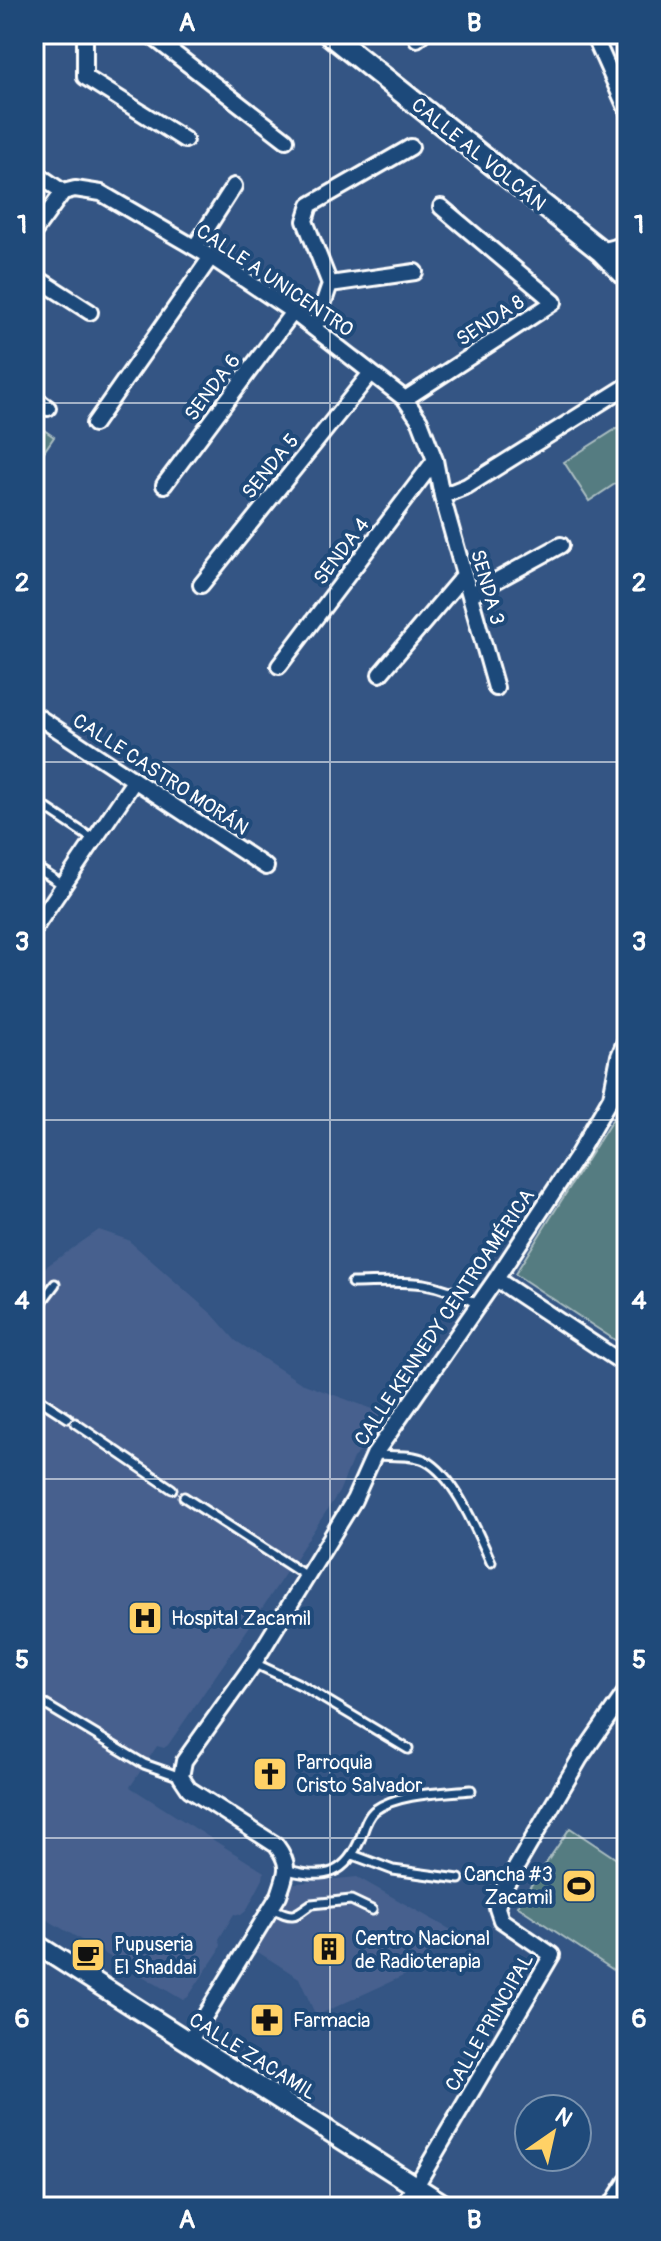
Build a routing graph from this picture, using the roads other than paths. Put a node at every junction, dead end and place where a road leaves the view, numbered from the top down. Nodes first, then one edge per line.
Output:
1 (85, 34) edge
2 (329, 34) edge
3 (593, 34) edge
4 (158, 37) edge
5 (627, 110) edge
6 (185, 140) dead end
7 (286, 140) dead end
8 (411, 147) dead end
9 (34, 172) edge
10 (234, 186) dead end
11 (63, 192) junction
12 (441, 207) dead end
13 (34, 232) edge
14 (627, 244) edge
15 (195, 247) junction
16 (601, 251) junction
17 (211, 257) junction
18 (415, 272) dead end
19 (34, 276) edge
20 (627, 277) edge
21 (330, 284) junction
22 (90, 312) dead end
23 (293, 312) junction
24 (315, 328) junction
25 (371, 373) junction
26 (627, 386) edge
27 (34, 398) edge
28 (405, 399) junction
29 (48, 408) dead end
30 (94, 424) dead end
31 (435, 460) junction
32 (164, 485) dead end
33 (442, 496) junction
34 (561, 545) dead end
35 (464, 575) junction
36 (201, 585) dead end
37 (470, 595) junction
38 (279, 666) dead end
39 (380, 674) dead end
40 (496, 688) dead end
41 (34, 714) edge
42 (134, 781) junction
43 (34, 800) edge
44 (94, 840) junction
45 (34, 866) edge
46 (266, 867) dead end
47 (63, 885) junction
48 (34, 929) edge
49 (627, 1037) edge
50 (496, 1279) junction
51 (352, 1283) dead end
52 (55, 1284) dead end
53 (478, 1305) junction
54 (34, 1312) edge
55 (627, 1366) edge
56 (34, 1396) edge
57 (374, 1455) junction
58 (172, 1489) dead end
59 (184, 1497) dead end
60 (491, 1562) dead end
61 (306, 1576) junction
62 (254, 1663) junction
63 (627, 1690) edge
64 (34, 1698) edge
65 (408, 1749) dead end
66 (181, 1777) junction
67 (471, 1790) dead end
68 (353, 1855) junction
69 (288, 1870) junction
70 (459, 1879) dead end
71 (271, 1908) junction
72 (372, 1910) dead end
73 (34, 1943) edge
74 (189, 2042) junction
75 (627, 2181) edge
76 (416, 2186) junction
77 (400, 2207) edge
78 (448, 2207) edge
79 (610, 2207) edge

1 - 6 street
2 - 16 main road, CALLE AL VOLCÁN
3 - 5 street
4 - 7 street
8 - 21 street
9 - 11 street
10 - 15 street
11 - 13 street
11 - 15 street, CALLE A UNICENTRO
12 - 28 street, SENDA 8
14 - 16 street
15 - 17 street, CALLE A UNICENTRO
16 - 20 main road, CALLE AL VOLCÁN
17 - 23 street, CALLE A UNICENTRO
17 - 30 street
18 - 21 street
19 - 22 street
21 - 24 street
23 - 24 street, CALLE A UNICENTRO
23 - 32 street, SENDA 6
24 - 25 street, CALLE A UNICENTRO
25 - 28 street, CALLE A UNICENTRO
25 - 36 street, SENDA 5
26 - 33 street
27 - 29 street
28 - 31 street, CALLE A UNICENTRO
31 - 33 street, CALLE A UNICENTRO
31 - 38 street, SENDA 4
33 - 35 street, SENDA 3
34 - 37 street
35 - 37 street, SENDA 3
35 - 39 street
37 - 40 street, SENDA 3
41 - 42 street, CALLE CASTRO MORÁN
42 - 44 street
42 - 46 street, CALLE CASTRO MORÁN
43 - 44 lane
44 - 47 street
45 - 47 lane
47 - 48 street
49 - 50 street, CALLE KENNEDY CENTROAMÉRICA
50 - 53 street, CALLE KENNEDY CENTROAMÉRICA
50 - 55 street
51 - 53 lane
52 - 54 lane
53 - 57 street, CALLE KENNEDY CENTROAMÉRICA
56 - 58 lane
57 - 60 lane
57 - 61 street, CALLE KENNEDY CENTROAMÉRICA
59 - 61 lane
61 - 62 street, CALLE KENNEDY CENTROAMÉRICA
62 - 65 lane
62 - 66 street, CALLE KENNEDY CENTROAMÉRICA
63 - 76 street, CALLE PRINCIPAL
64 - 66 lane
66 - 69 street
67 - 68 lane
68 - 69 lane
68 - 70 lane
69 - 71 street
71 - 72 lane
71 - 74 street
73 - 74 street, CALLE ZACAMIL
74 - 76 street, CALLE ZACAMIL
75 - 79 street
76 - 77 street
76 - 78 street, CALLE ZACAMIL

